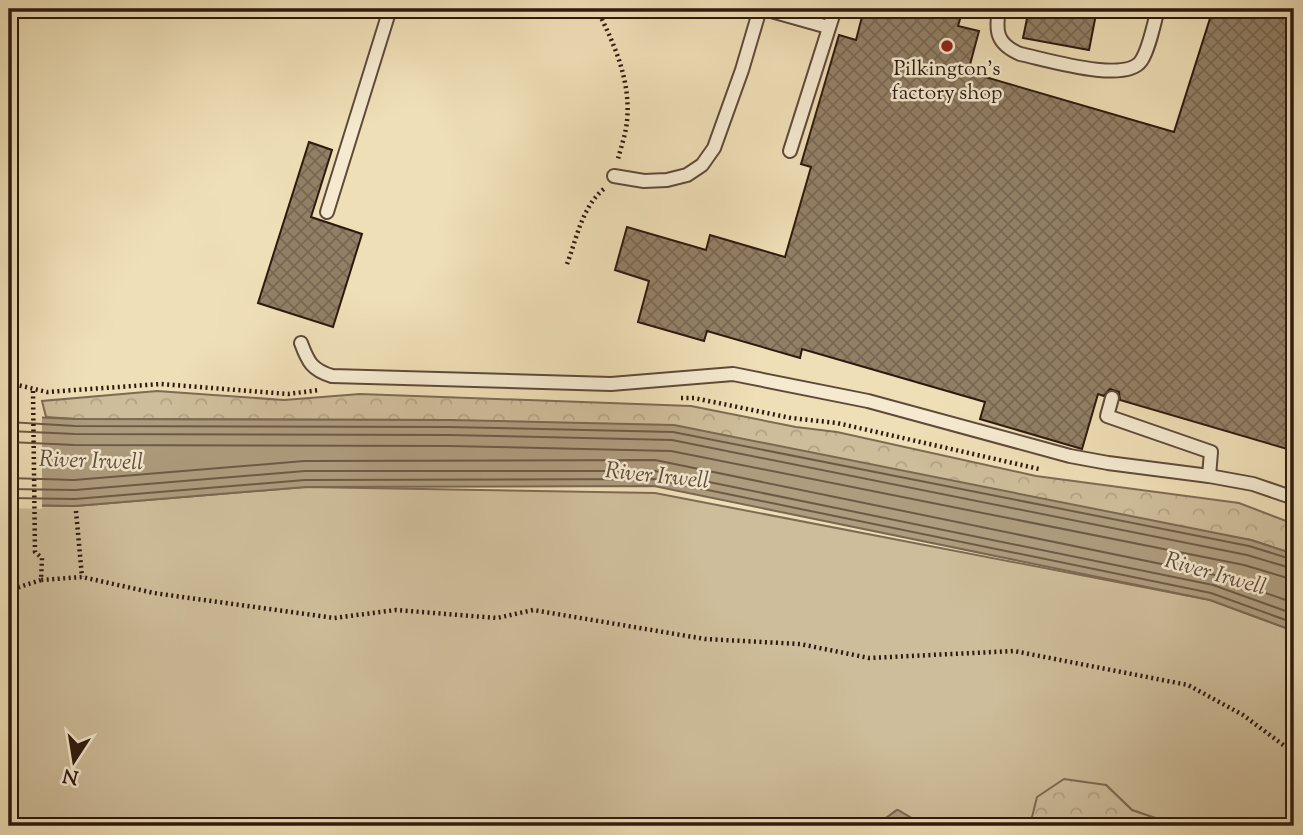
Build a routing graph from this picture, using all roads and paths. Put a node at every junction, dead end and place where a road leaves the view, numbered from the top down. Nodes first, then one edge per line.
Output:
1 (390, 9) edge
2 (597, 9) edge
3 (762, 9) edge
4 (835, 9) edge
5 (999, 9) edge
6 (1158, 9) edge
7 (828, 27) junction
8 (790, 151) dead end
9 (614, 176) junction
10 (327, 212) dead end
11 (567, 264) dead end
12 (301, 343) dead end
13 (9, 383) edge
14 (33, 390) junction
15 (323, 390) dead end
16 (1112, 398) dead end
17 (673, 399) dead end
18 (1041, 469) dead end
19 (1209, 476) junction
20 (1294, 498) edge
21 (76, 511) dead end
22 (82, 577) junction
23 (41, 580) junction
24 (9, 593) edge
25 (1294, 753) edge

1 - 10 lane
2 - 9 path
3 - 7 lane
3 - 9 lane
4 - 7 lane
5 - 6 lane
7 - 8 lane
9 - 11 path
12 - 19 lane
13 - 14 path
14 - 15 path
14 - 23 path
16 - 19 lane
17 - 18 path
19 - 20 lane
21 - 22 path
22 - 23 path
22 - 25 path
23 - 24 path

